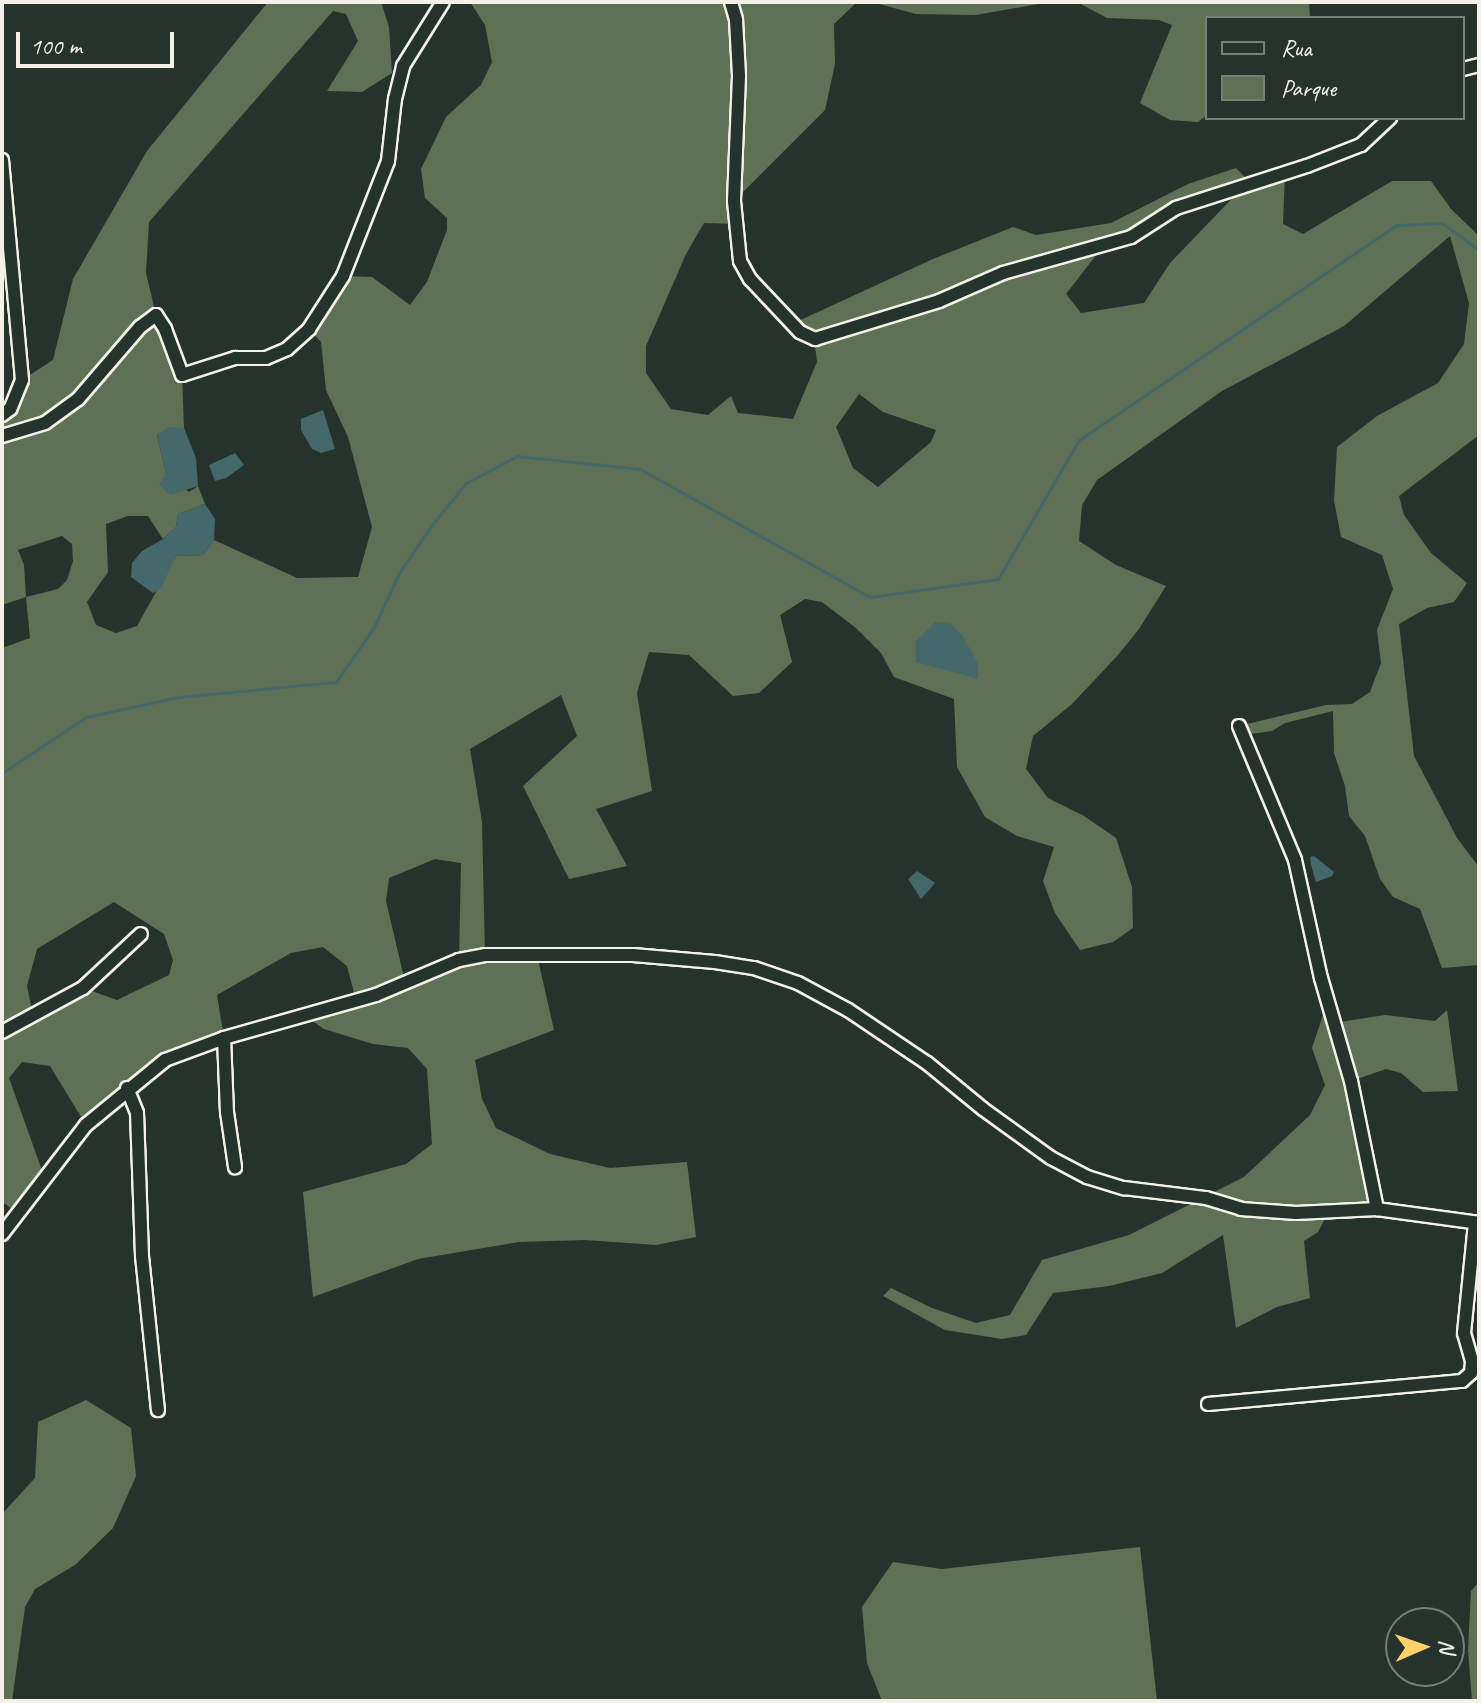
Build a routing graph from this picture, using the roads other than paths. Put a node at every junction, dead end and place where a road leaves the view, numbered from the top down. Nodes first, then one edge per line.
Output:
1 (443, 2) edge
2 (731, 2) edge
3 (1388, 120) edge
4 (2, 160) edge
5 (2, 415) edge
6 (2, 436) edge
7 (1239, 726) dead end
8 (141, 934) dead end
9 (2, 1032) edge
10 (224, 1038) junction
11 (127, 1088) junction
12 (235, 1167) dead end
13 (1377, 1209) junction
14 (1477, 1223) edge
15 (2, 1234) edge
16 (1208, 1404) dead end
17 (158, 1410) dead end

1 - 6 street
2 - 3 street
4 - 5 street
7 - 13 street
8 - 9 street
10 - 11 street
10 - 12 street
10 - 13 street
11 - 15 street
11 - 17 street
13 - 14 street
14 - 16 street

